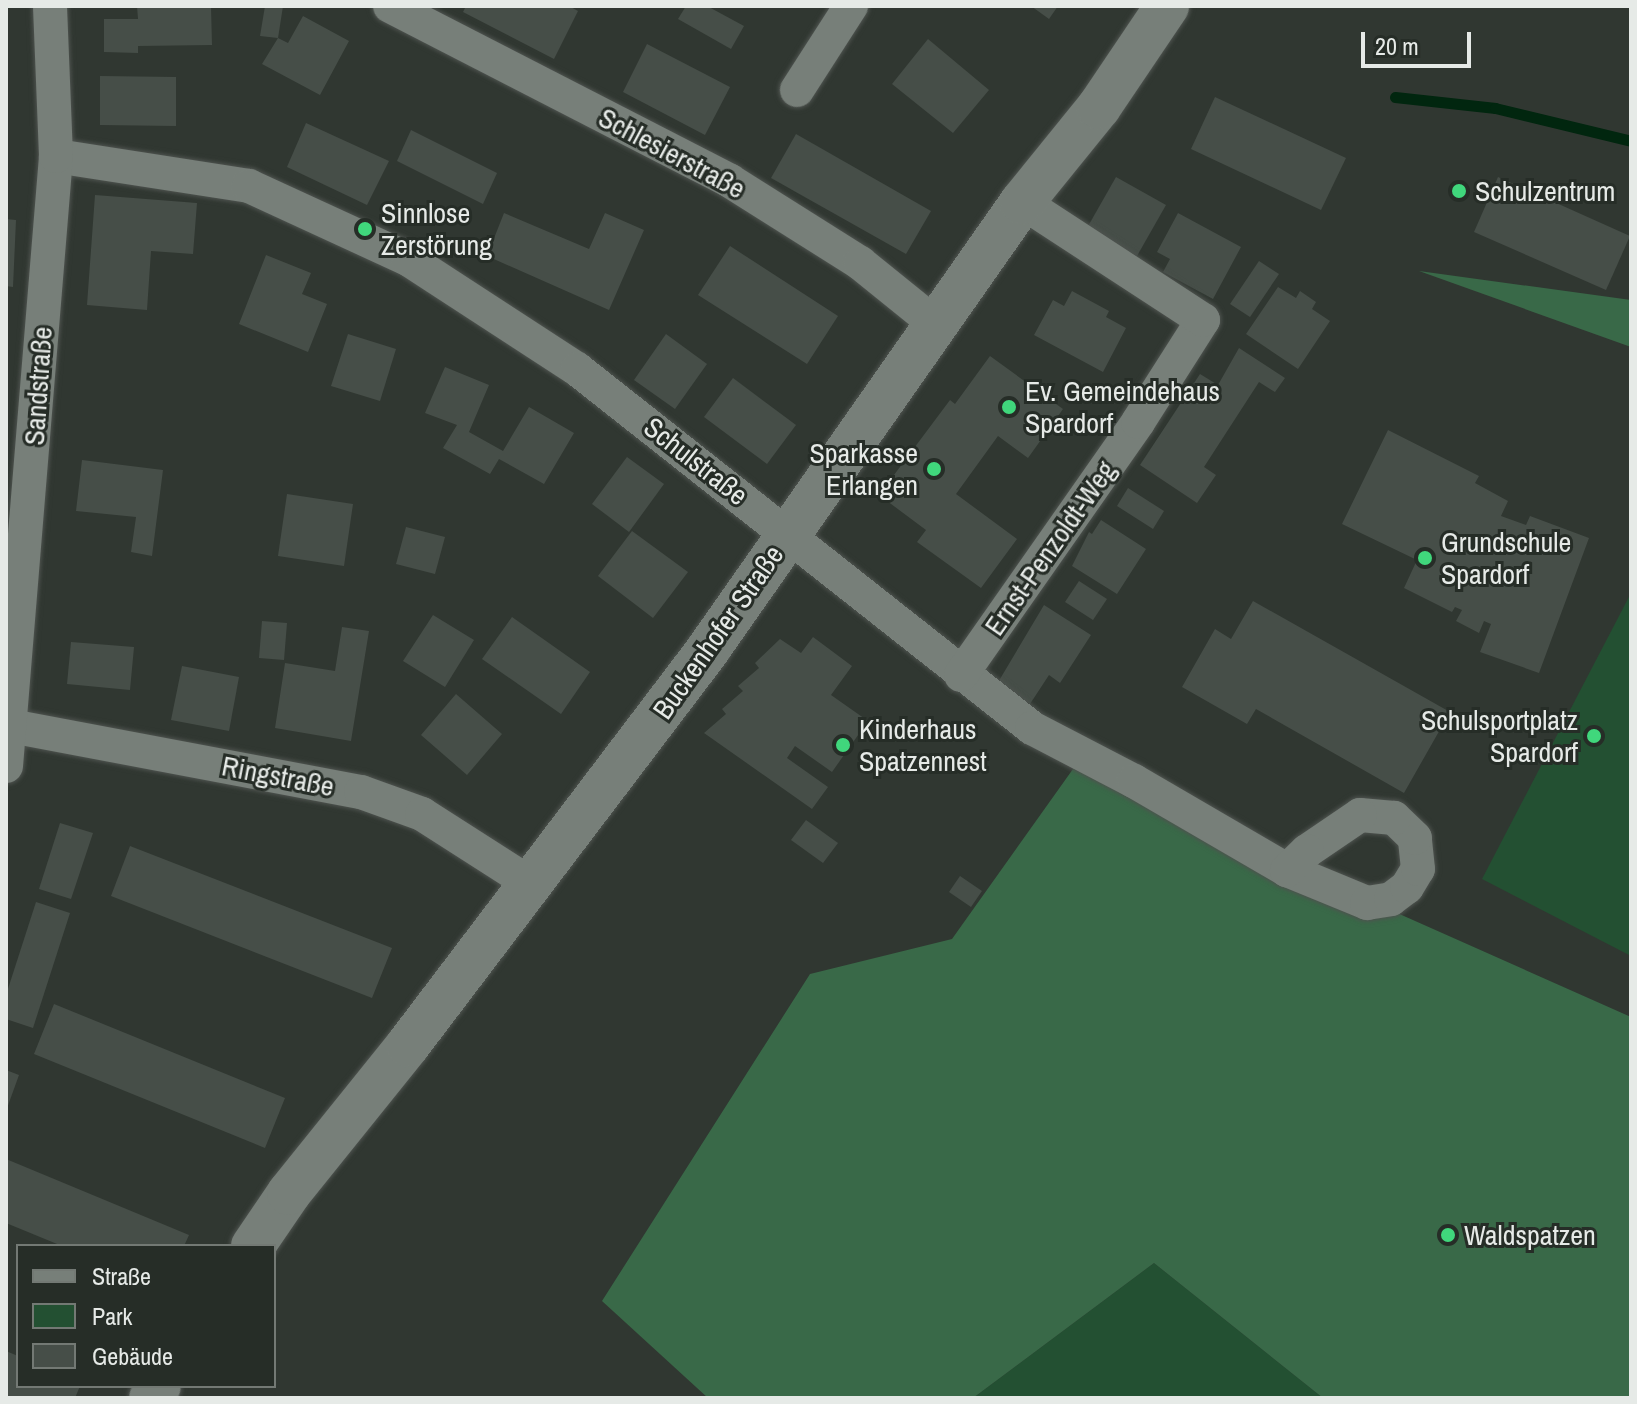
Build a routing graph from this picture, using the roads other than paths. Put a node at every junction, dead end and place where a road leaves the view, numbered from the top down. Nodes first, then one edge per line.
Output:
1 (50, 6) edge
2 (390, 6) edge
3 (851, 6) edge
4 (1167, 6) edge
5 (797, 90) dead end
6 (56, 156) junction
7 (1022, 202) junction
8 (938, 326) junction
9 (788, 533) junction
10 (961, 675) junction
11 (9, 725) edge
12 (6, 766) edge
13 (1287, 870) dead end
14 (530, 883) junction
15 (254, 1244) edge

1 - 6 street, Sandstraße
2 - 8 street, Schlesierstraße
3 - 5 street
4 - 7 street, Buckenhofer Straße
6 - 9 street, Schulstraße
6 - 11 street, Sandstraße
7 - 8 street, Buckenhofer Straße
7 - 10 street, Ernst-Penzoldt-Weg
8 - 9 street, Buckenhofer Straße
9 - 10 street, Schulstraße
9 - 14 street, Buckenhofer Straße
10 - 13 street, Schulstraße
11 - 12 street, Sandstraße
11 - 14 street, Ringstraße
14 - 15 street, Buckenhofer Straße

